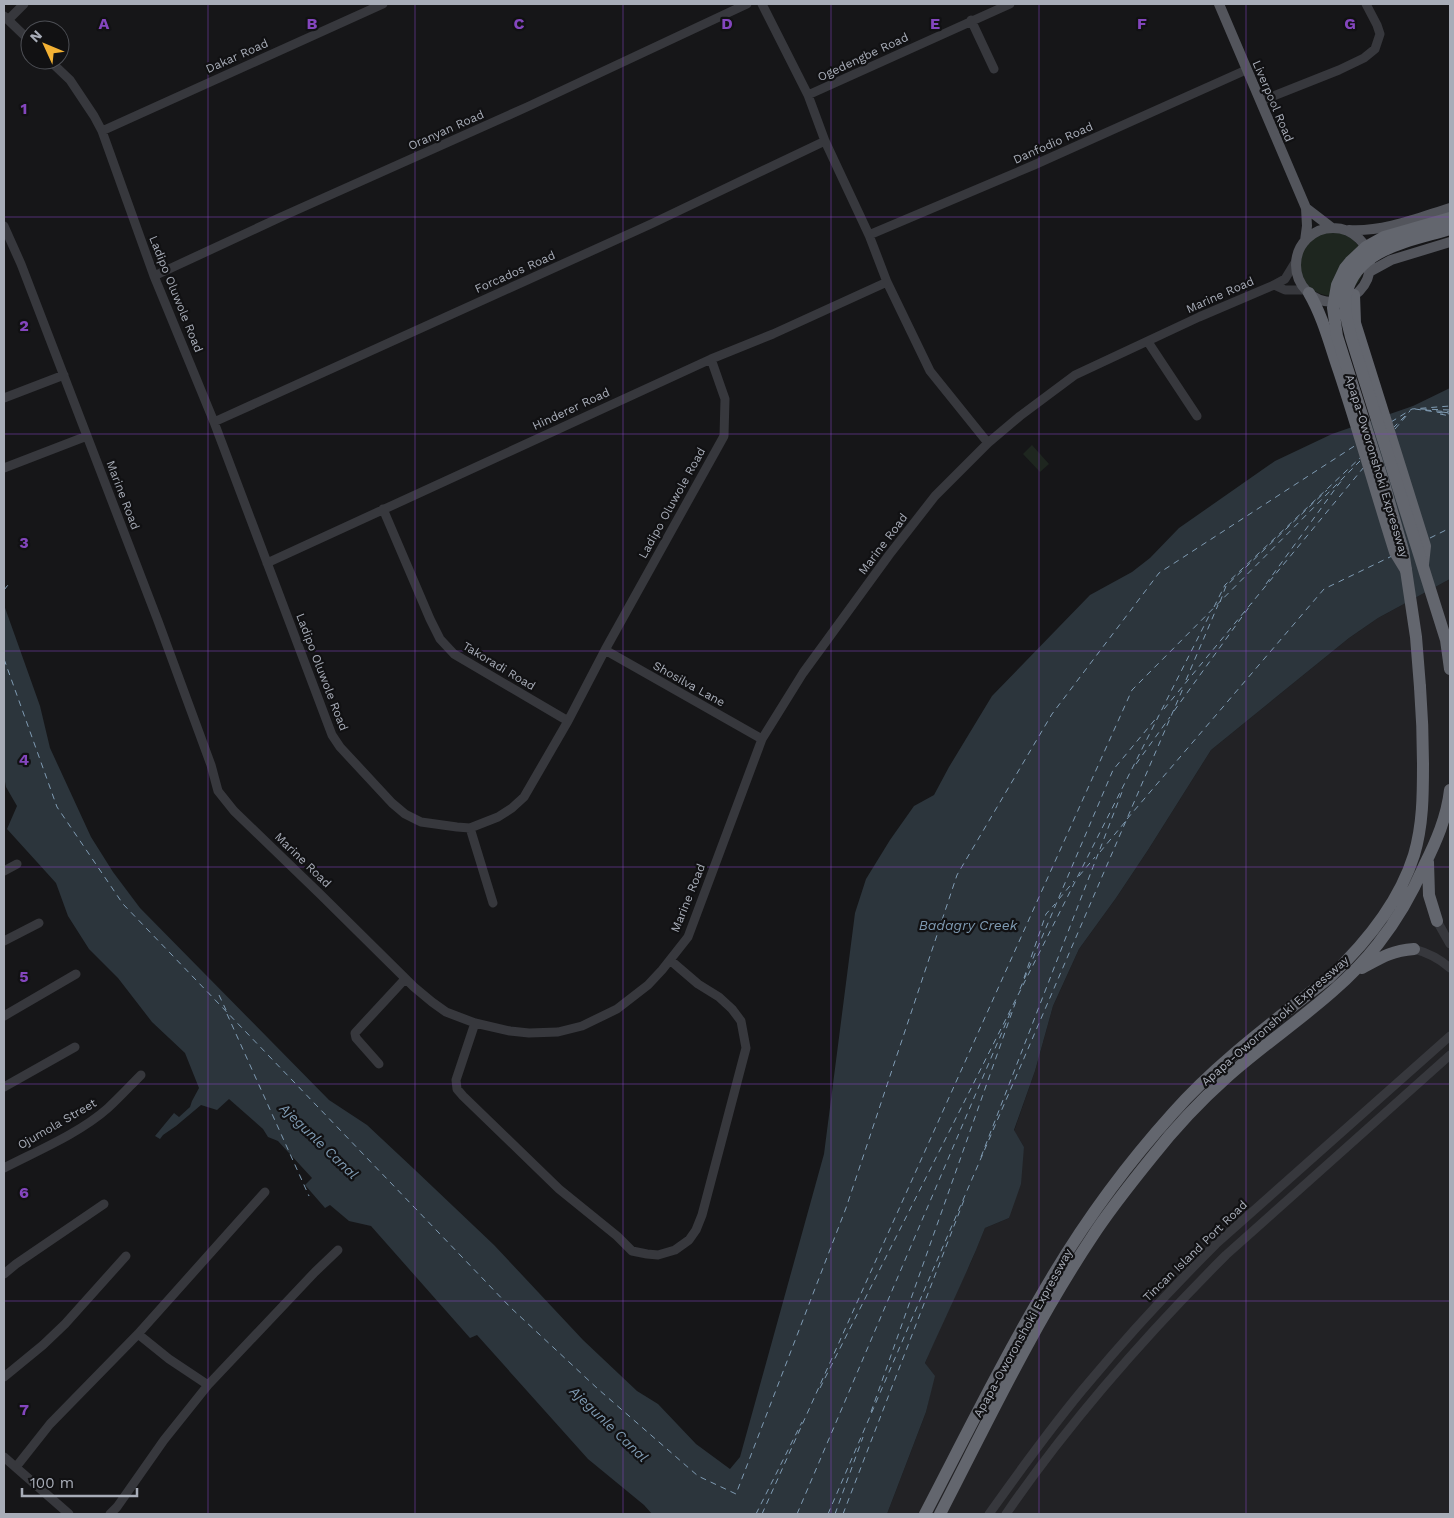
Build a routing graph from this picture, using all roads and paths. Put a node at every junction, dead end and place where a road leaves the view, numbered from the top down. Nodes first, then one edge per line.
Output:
1 (24, 4) edge
2 (383, 4) edge
3 (746, 4) edge
4 (762, 4) edge
5 (1010, 4) edge
6 (1219, 4) edge
7 (1366, 4) edge
8 (6, 18) edge
9 (971, 20) junction
10 (20, 31) edge
11 (994, 68) dead end
12 (60, 70) edge
13 (1246, 70) junction
14 (808, 96) junction
15 (1261, 101) junction
16 (102, 131) junction
17 (826, 141) junction
18 (1306, 208) junction
19 (1450, 208) edge
20 (1450, 218) edge
21 (4, 226) edge
22 (1332, 228) junction
23 (1346, 230) junction
24 (1450, 230) edge
25 (868, 235) junction
26 (1305, 241) junction
27 (1450, 242) edge
28 (1296, 261) junction
29 (1369, 272) junction
30 (154, 276) junction
31 (887, 282) junction
32 (1274, 285) junction
33 (1307, 291) junction
34 (1354, 294) junction
35 (1148, 342) junction
36 (711, 359) junction
37 (64, 375) junction
38 (4, 398) edge
39 (1197, 416) dead end
40 (214, 422) junction
41 (87, 436) junction
42 (988, 443) junction
43 (4, 468) edge
44 (383, 509) junction
45 (267, 562) junction
46 (1423, 564) junction
47 (1407, 572) junction
48 (605, 650) junction
49 (1450, 669) edge
50 (568, 721) junction
51 (762, 739) junction
52 (1450, 790) edge
53 (470, 828) junction
54 (1428, 858) junction
55 (17, 864) dead end
56 (4, 871) edge
57 (493, 903) dead end
58 (1437, 921) joint
59 (39, 923) dead end
60 (4, 941) edge
61 (1450, 944) edge
62 (1414, 949) joint
63 (670, 960) junction
64 (1450, 968) edge
65 (76, 974) dead end
66 (1352, 974) junction
67 (405, 979) junction
68 (4, 1016) edge
69 (475, 1023) junction
70 (1450, 1036) edge
71 (74, 1047) dead end
72 (1450, 1055) edge
73 (379, 1064) dead end
74 (141, 1075) dead end
75 (4, 1086) edge
76 (4, 1168) edge
77 (265, 1192) dead end
78 (104, 1204) dead end
79 (338, 1250) dead end
80 (126, 1256) dead end
81 (4, 1274) edge
82 (138, 1334) junction
83 (4, 1378) edge
84 (208, 1385) junction
85 (4, 1457) edge
86 (16, 1467) junction
87 (69, 1514) edge
88 (110, 1514) edge
89 (926, 1514) edge
90 (940, 1514) edge
91 (989, 1514) edge
92 (1006, 1514) edge

1 - 8 street
2 - 16 street, Dakar Road
3 - 30 street, Oranyan Road
4 - 14 street
5 - 9 street, Ogedengbe Road
6 - 13 main road, Liverpool Road
7 - 15 street
8 - 10 street
9 - 11 street
9 - 14 street, Ogedengbe Road
12 - 16 street, Ladipo Oluwole Road
13 - 15 main road, Liverpool Road
13 - 25 street, Danfodio Road
14 - 17 street
15 - 18 main road, Liverpool Road
16 - 30 street, Ladipo Oluwole Road
17 - 25 street
17 - 40 street, Forcados Road
18 - 22 main road, Liverpool Road
18 - 26 main road, Liverpool Road
19 - 23 main road
20 - 47 highway, Apapa-Oworonshoki Expressway, bridge
21 - 37 street, Marine Road
22 - 23 main road
22 - 26 main road
23 - 29 main road
24 - 46 highway, Apapa-Oworonshoki Expressway, bridge
25 - 31 street
26 - 28 main road
27 - 29 main road
28 - 32 street
28 - 33 main road
29 - 34 main road
30 - 40 street, Ladipo Oluwole Road
31 - 36 street, Hinderer Road
31 - 42 street
32 - 33 street
32 - 35 street, Marine Road
33 - 34 main road
33 - 47 highway
34 - 46 highway
35 - 39 street
35 - 42 street, Marine Road
36 - 44 street, Hinderer Road
36 - 48 street, Ladipo Oluwole Road
37 - 38 street
37 - 41 street, Marine Road
40 - 45 street, Ladipo Oluwole Road
41 - 43 street
41 - 67 street, Marine Road
42 - 51 street, Marine Road
44 - 45 street, Hinderer Road
44 - 50 street, Takoradi Road
45 - 53 street, Ladipo Oluwole Road
46 - 49 highway, Apapa-Oworonshoki Expressway, bridge
47 - 89 highway, Apapa-Oworonshoki Expressway, bridge
48 - 50 street, Ladipo Oluwole Road
48 - 51 street, Shosilva Lane
50 - 53 street, Ladipo Oluwole Road
51 - 63 street, Marine Road
52 - 54 highway, Apapa-Oworonshoki Expressway
53 - 57 street
54 - 58 highway
54 - 66 highway, Apapa-Oworonshoki Expressway
55 - 56 street
58 - 61 street
59 - 60 street
62 - 64 street
62 - 66 highway
63 - 69 street, Marine Road
63 - 69 street
65 - 68 street
66 - 90 highway, Apapa-Oworonshoki Expressway
67 - 69 street, Marine Road
67 - 73 street
70 - 91 street, Tincan Island Port Road
71 - 75 street
72 - 92 street, Tincan Island Port Road
74 - 76 street, Ojumola Street
77 - 82 street
78 - 81 street
79 - 84 street
80 - 83 street
82 - 84 street
82 - 86 street
84 - 88 street
85 - 86 street
86 - 87 street

